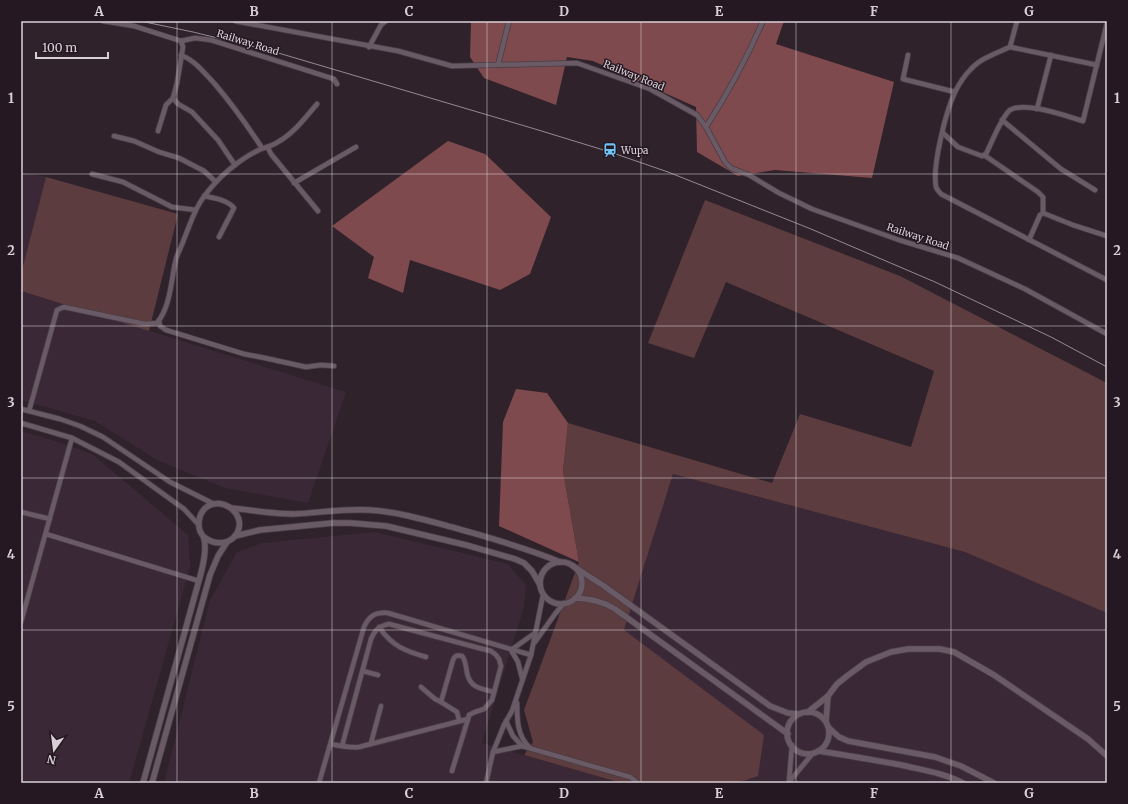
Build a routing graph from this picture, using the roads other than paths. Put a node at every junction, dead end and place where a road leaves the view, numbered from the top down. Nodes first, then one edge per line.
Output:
1 (103, 21) edge
2 (235, 21) edge
3 (386, 21) edge
4 (509, 21) edge
5 (763, 21) edge
6 (1017, 21) edge
7 (1107, 22) edge
8 (182, 41) junction
9 (369, 47) junction
10 (1010, 47) junction
11 (181, 55) junction
12 (908, 55) dead end
13 (1051, 55) junction
14 (498, 65) junction
15 (1097, 65) junction
16 (337, 84) dead end
17 (955, 92) junction
18 (173, 98) junction
19 (317, 104) dead end
20 (1037, 109) junction
21 (1002, 120) junction
22 (706, 127) junction
23 (158, 131) dead end
24 (942, 133) junction
25 (114, 136) dead end
26 (356, 147) dead end
27 (265, 148) junction
28 (984, 155) junction
29 (235, 166) junction
30 (92, 174) dead end
31 (216, 182) junction
32 (294, 183) junction
33 (1095, 190) dead end
34 (204, 196) junction
35 (196, 210) junction
36 (318, 211) dead end
37 (1043, 213) junction
38 (1107, 236) edge
39 (219, 237) dead end
40 (1029, 240) junction
41 (1107, 280) edge
42 (159, 320) junction
43 (1107, 334) edge
44 (334, 366) dead end
45 (21, 409) edge
46 (29, 411) junction
47 (21, 423) edge
48 (72, 438) junction
49 (214, 504) junction
50 (231, 508) junction
51 (21, 512) edge
52 (50, 519) junction
53 (199, 525) junction
54 (46, 534) junction
55 (235, 536) junction
56 (204, 537) junction
57 (227, 542) junction
58 (560, 562) junction
59 (573, 566) junction
60 (199, 581) junction
61 (540, 585) junction
62 (543, 595) junction
63 (575, 598) junction
64 (564, 604) junction
65 (21, 622) edge
66 (379, 627) junction
67 (535, 633) junction
68 (534, 643) junction
69 (511, 650) junction
70 (530, 655) junction
71 (426, 657) dead end
72 (363, 671) junction
73 (378, 675) dead end
74 (522, 679) junction
75 (421, 687) dead end
76 (494, 692) junction
77 (828, 696) junction
78 (517, 698) junction
79 (441, 702) junction
80 (381, 706) dead end
81 (808, 712) junction
82 (799, 714) junction
83 (468, 719) junction
84 (459, 720) junction
85 (506, 721) junction
86 (826, 722) junction
87 (829, 728) junction
88 (788, 734) junction
89 (331, 744) junction
90 (372, 744) junction
91 (792, 745) junction
92 (342, 746) junction
93 (522, 746) junction
94 (531, 749) junction
95 (493, 752) junction
96 (816, 752) junction
97 (1107, 756) edge
98 (452, 770) dead end
99 (789, 782) edge
100 (143, 783) edge
101 (152, 783) edge
102 (319, 783) edge
103 (486, 783) edge
104 (638, 783) edge
105 (963, 783) edge
106 (994, 783) edge

1 - 8 street, Railway Road
2 - 9 street, Railway Road
3 - 9 street
4 - 14 street
5 - 22 street
6 - 10 street
7 - 15 street
8 - 11 street
8 - 16 street, Railway Road
9 - 14 street, Railway Road
10 - 13 street
10 - 17 street
11 - 18 street
11 - 27 street
12 - 17 street
13 - 15 street
13 - 20 street
14 - 22 street, Railway Road
15 - 20 street
17 - 24 street
18 - 23 street
18 - 29 street
19 - 27 street
20 - 21 street
21 - 28 street
21 - 33 street
22 - 43 street, Railway Road
24 - 28 street
24 - 40 street
25 - 31 street
26 - 32 street
27 - 29 street
27 - 32 street
28 - 37 street
29 - 31 street
30 - 35 street
31 - 34 street
32 - 36 street
34 - 35 street
34 - 39 street
35 - 42 street
37 - 38 street
37 - 40 street
40 - 41 street
42 - 44 street
42 - 46 street
45 - 46 street
46 - 49 street
47 - 48 street
48 - 52 street
48 - 53 street
49 - 50 street
49 - 53 street
50 - 55 street
50 - 58 street
51 - 52 street
52 - 54 street
53 - 56 street
54 - 60 street
54 - 65 street
55 - 57 street
55 - 61 street
56 - 57 street
56 - 60 street
57 - 101 street
58 - 59 street
58 - 61 street
59 - 63 street
59 - 82 street
60 - 100 street
61 - 62 street
62 - 64 street
62 - 67 street
63 - 64 street
63 - 88 street
64 - 68 street
66 - 71 street
66 - 72 street
66 - 76 street
67 - 68 street
67 - 69 street
68 - 70 street
69 - 70 street
69 - 74 street
69 - 89 street
70 - 74 street
72 - 73 street
72 - 92 street
74 - 78 street
75 - 79 street
76 - 79 street
76 - 83 street
77 - 81 street
77 - 86 street
77 - 97 street
78 - 85 street
78 - 94 street
79 - 84 street
80 - 90 street
81 - 82 street
81 - 86 street
82 - 88 street
83 - 84 street
83 - 98 street
84 - 90 street
85 - 93 street
85 - 95 street
86 - 87 street
87 - 96 street
87 - 106 street
88 - 91 street
89 - 92 street
89 - 102 street
90 - 92 street
91 - 96 street
91 - 99 street
93 - 94 street
93 - 95 street
94 - 104 street
95 - 103 street
96 - 99 street
96 - 105 street

